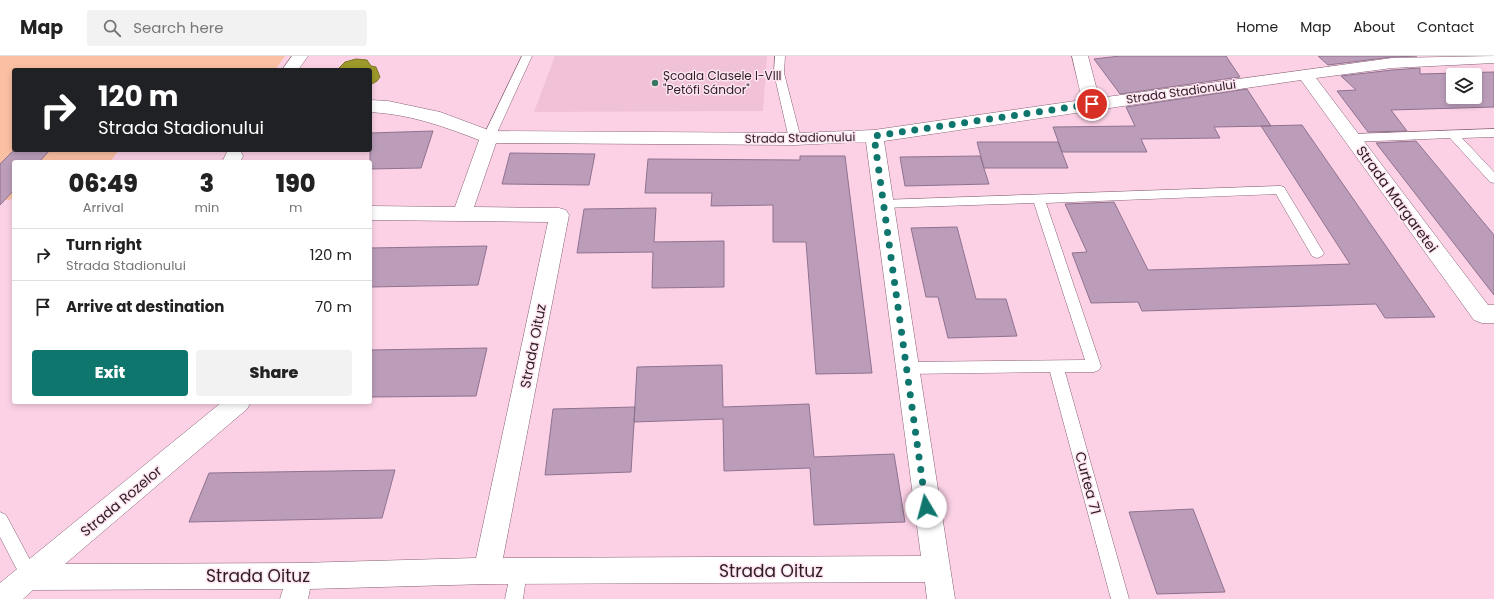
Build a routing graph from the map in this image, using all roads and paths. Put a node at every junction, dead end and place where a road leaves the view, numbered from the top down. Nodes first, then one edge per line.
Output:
1 (300, 56) edge
2 (527, 56) edge
3 (780, 56) edge
4 (1080, 56) edge
5 (1494, 58) edge
6 (291, 68) edge
7 (1305, 74) junction
8 (1092, 104) junction
9 (372, 106) edge
10 (1494, 133) edge
11 (1453, 135) junction
12 (874, 136) junction
13 (489, 137) junction
14 (1353, 138) junction
15 (795, 139) junction
16 (1494, 179) edge
17 (1038, 199) junction
18 (882, 204) junction
19 (372, 213) edge
20 (462, 214) junction
21 (1317, 253) dead end
22 (1494, 314) edge
23 (1056, 367) junction
24 (906, 368) junction
25 (237, 404) edge
26 (0, 520) edge
27 (935, 569) junction
28 (487, 571) junction
29 (518, 571) junction
30 (30, 577) junction
31 (297, 588) edge
32 (2, 599) edge
33 (514, 599) edge
34 (940, 599) edge
35 (1120, 599) edge

1 - 6 street
2 - 13 lane
3 - 15 lane
4 - 8 street
5 - 7 street, Strada Stadionului
7 - 8 street, Strada Stadionului
7 - 14 street, Strada Margaretei
8 - 12 street, Strada Stadionului
9 - 13 street, Strada Stadionului
10 - 11 lane
11 - 14 lane
11 - 16 lane
12 - 15 street, Strada Stadionului
12 - 18 street
13 - 15 street, Strada Stadionului
13 - 20 street
14 - 22 street, Strada Margaretei
17 - 18 lane
17 - 21 lane
17 - 23 lane
18 - 24 street
19 - 20 street
20 - 28 street, Strada Oituz
23 - 24 lane
23 - 35 lane, Curtea 71
24 - 27 street
25 - 30 street, Strada Rozelor
26 - 30 lane
27 - 29 street, Strada Oituz
27 - 34 street
28 - 29 street, Strada Oituz
28 - 31 street, Strada Oituz
29 - 33 lane
30 - 31 street, Strada Oituz
30 - 32 street, Strada Rozelor

